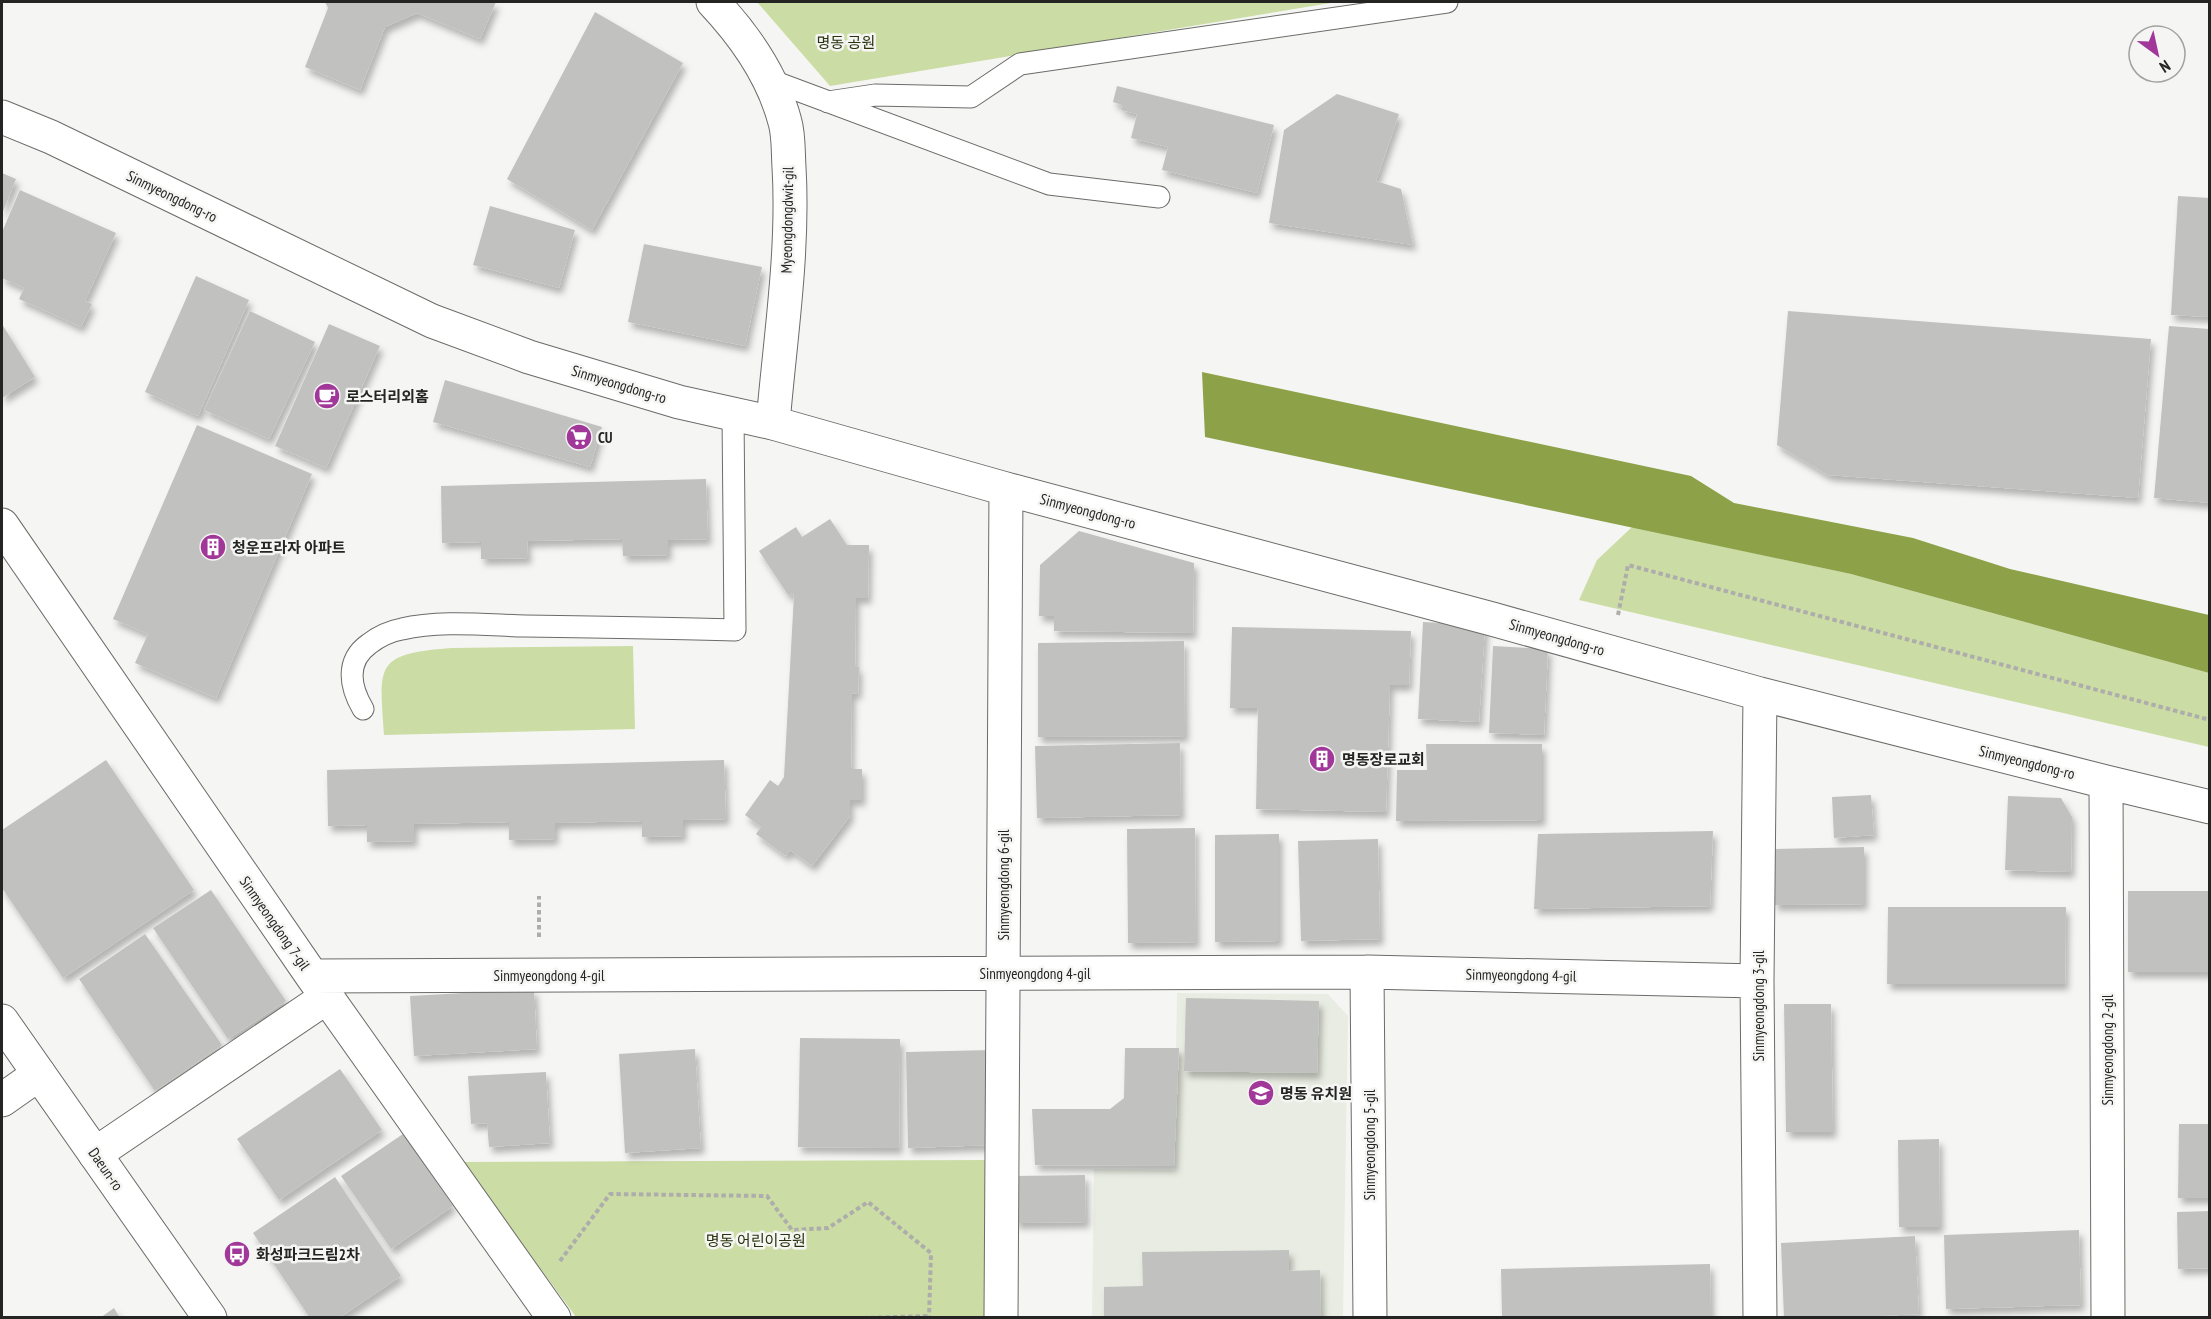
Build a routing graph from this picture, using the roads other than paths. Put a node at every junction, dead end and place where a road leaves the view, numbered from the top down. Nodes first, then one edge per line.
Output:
1 (713, 2) edge
2 (1447, 2) edge
3 (770, 81) junction
4 (828, 102) junction
5 (2, 117) edge
6 (1159, 196) dead end
7 (733, 414) junction
8 (773, 423) junction
9 (1006, 489) junction
10 (2, 525) edge
11 (1760, 694) junction
12 (363, 709) dead end
13 (2106, 782) junction
14 (2210, 807) edge
15 (1367, 972) junction
16 (1003, 973) junction
17 (1757, 981) junction
18 (320, 987) junction
19 (2, 1021) edge
20 (39, 1074) junction
21 (2, 1100) edge
22 (96, 1154) junction
23 (545, 1305) edge
24 (210, 1317) edge
25 (1001, 1317) edge
26 (1370, 1317) edge
27 (1760, 1317) edge
28 (2109, 1317) edge

1 - 3 street, Myeongdongdwit-gil
2 - 4 lane
3 - 4 lane
3 - 8 street, Myeongdongdwit-gil
4 - 6 lane
5 - 7 street, Sinmyeongdong-ro
7 - 8 street, Sinmyeongdong-ro
7 - 12 lane
8 - 9 street, Sinmyeongdong-ro
9 - 11 street, Sinmyeongdong-ro
9 - 16 street, Sinmyeongdong 6-gil
10 - 18 street, Sinmyeongdong 7-gil
11 - 13 street, Sinmyeongdong-ro
11 - 17 street, Sinmyeongdong 3-gil
13 - 14 street, Sinmyeongdong-ro
13 - 28 street, Sinmyeongdong 2-gil
15 - 16 street, Sinmyeongdong 4-gil
15 - 17 street, Sinmyeongdong 4-gil
15 - 26 street, Sinmyeongdong 5-gil
16 - 18 street, Sinmyeongdong 4-gil
16 - 25 street, Sinmyeongdong 6-gil
17 - 27 street, Sinmyeongdong 3-gil
18 - 22 street
18 - 23 street, Sinmyeongdong 7-gil
19 - 20 street, Daeun-ro
20 - 21 street
20 - 22 street, Daeun-ro
22 - 24 street, Daeun-ro

